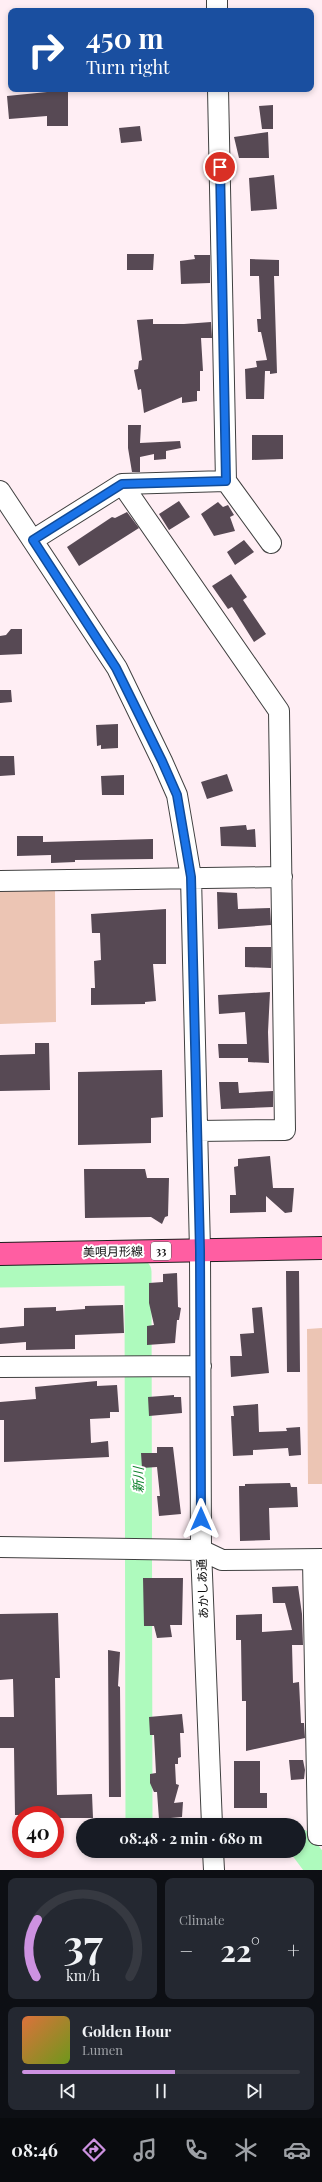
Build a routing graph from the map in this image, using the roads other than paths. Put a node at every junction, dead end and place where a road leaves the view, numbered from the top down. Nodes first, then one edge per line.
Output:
1 (218, 92) edge
2 (226, 481) junction
3 (122, 484) junction
4 (0, 491) edge
5 (33, 540) junction
6 (271, 543) dead end
7 (282, 876) junction
8 (191, 877) junction
9 (0, 881) edge
10 (198, 1131) junction
11 (322, 1248) edge
12 (200, 1250) junction
13 (0, 1254) edge
14 (201, 1366) junction
15 (0, 1367) edge
16 (0, 1547) edge
17 (201, 1550) junction
18 (317, 1560) edge
19 (212, 1818) edge
20 (322, 1835) edge
21 (213, 1858) edge
22 (214, 1870) edge

1 - 2 street
2 - 3 street
2 - 6 street
3 - 5 street
3 - 7 street
4 - 5 street, あかしあ通
5 - 8 street, あかしあ通
7 - 8 street
7 - 10 street
8 - 9 street
8 - 10 street, あかしあ通
10 - 12 street, あかしあ通
11 - 12 main road, 美唄月形線 / 33
12 - 13 main road, 美唄月形線 / 33
12 - 14 street, あかしあ通
14 - 15 street
14 - 17 street, あかしあ通
16 - 17 street
17 - 18 street
17 - 19 street, あかしあ通
18 - 20 street
21 - 22 street

